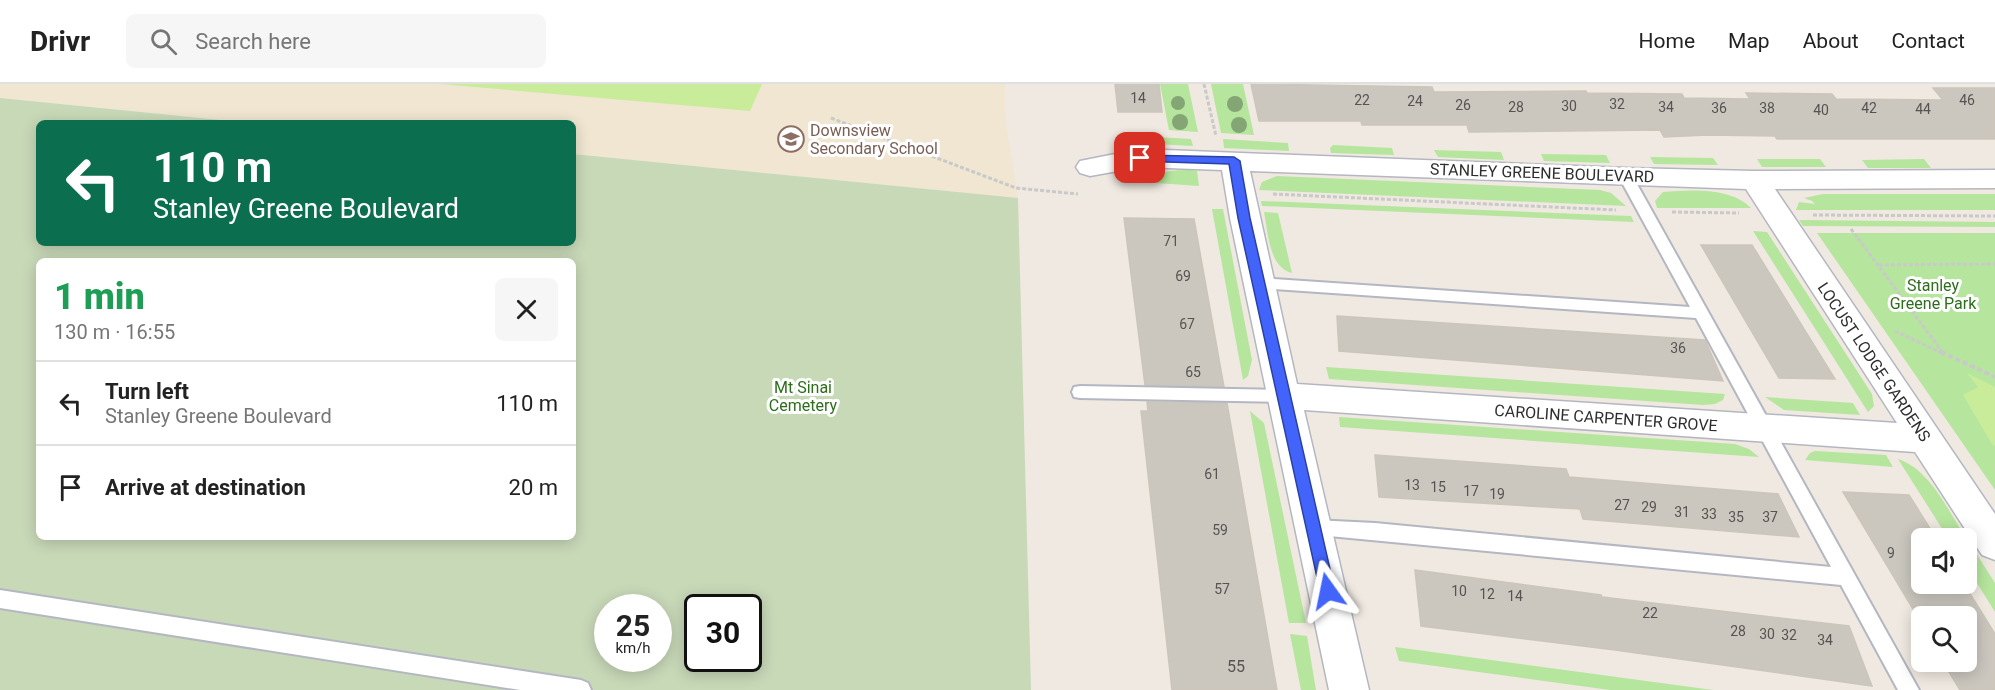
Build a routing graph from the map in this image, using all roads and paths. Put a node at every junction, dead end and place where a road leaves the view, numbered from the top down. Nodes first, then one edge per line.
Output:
1 (1204, 84) edge
2 (831, 118) dead end
3 (1228, 161) junction
4 (1090, 167) dead end
5 (1626, 177) junction
6 (1995, 179) edge
7 (1754, 180) junction
8 (1078, 194) dead end
9 (1851, 230) dead end
10 (1995, 264) edge
11 (1878, 265) junction
12 (1259, 283) junction
13 (1700, 313) junction
14 (1893, 330) dead end
15 (1944, 354) junction
16 (1995, 377) edge
17 (1080, 392) dead end
18 (1285, 396) junction
19 (1765, 429) junction
20 (1926, 439) junction
21 (1314, 528) junction
22 (1995, 544) edge
23 (1847, 578) junction
24 (0, 599) edge
25 (581, 690) edge
26 (1349, 690) edge
27 (1909, 690) edge

1 - 3 path
2 - 8 path
3 - 4 street, STANLEY GREENE BOULEVARD
3 - 5 street, STANLEY GREENE BOULEVARD
3 - 12 street
5 - 7 street, STANLEY GREENE BOULEVARD
5 - 13 lane
6 - 7 street, STANLEY GREENE BOULEVARD
7 - 20 street, LOCUST LODGE GARDENS
9 - 11 path
10 - 11 path
11 - 15 path
12 - 13 lane
12 - 18 street
13 - 19 lane
14 - 15 path
15 - 16 path
17 - 18 lane
18 - 19 street, CAROLINE CARPENTER GROVE
18 - 21 street
19 - 20 street, CAROLINE CARPENTER GROVE
19 - 23 lane
20 - 22 street, LOCUST LODGE GARDENS
21 - 23 lane
21 - 26 street
23 - 27 lane
24 - 25 lane

